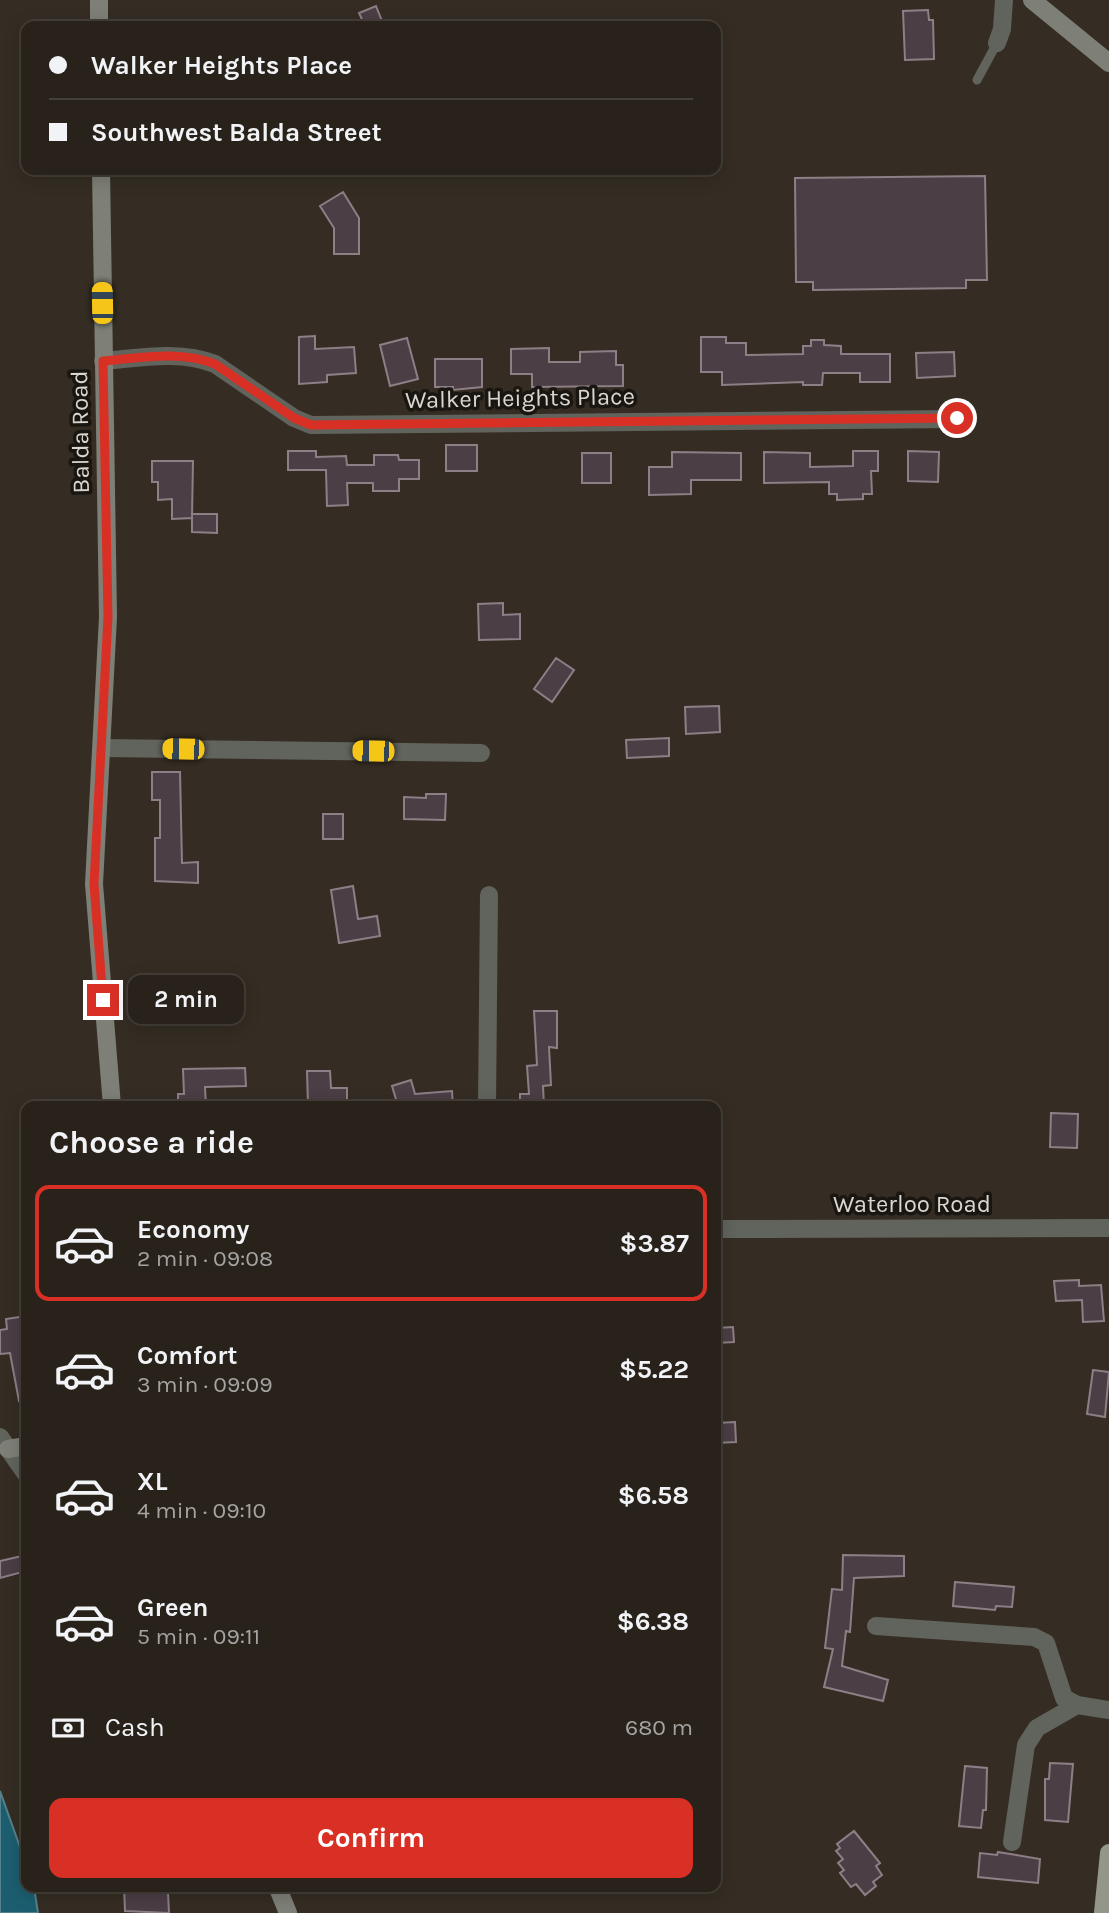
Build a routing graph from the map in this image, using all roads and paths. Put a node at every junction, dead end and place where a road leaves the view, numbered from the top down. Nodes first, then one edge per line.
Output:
1 (99, 0) edge
2 (1004, 0) edge
3 (1032, 0) edge
4 (99, 21) edge
5 (997, 43) joint
6 (1109, 63) edge
7 (977, 80) dead end
8 (101, 175) edge
9 (103, 361) junction
10 (957, 418) dead end
11 (102, 748) junction
12 (481, 752) dead end
13 (489, 895) dead end
14 (112, 1101) edge
15 (487, 1101) edge
16 (1109, 1228) edge
17 (721, 1229) edge
18 (4, 1443) edge
19 (21, 1467) edge
20 (876, 1626) dead end
21 (1077, 1705) junction
22 (1109, 1710) edge
23 (1012, 1842) dead end
24 (1109, 1853) edge
25 (279, 1892) edge
26 (288, 1913) edge
27 (1103, 1913) edge

1 - 4 street
2 - 5 street
3 - 6 street
5 - 7 lane
8 - 9 street, Balda Road
9 - 10 street, Walker Heights Place
9 - 11 street, Balda Road
11 - 12 street
11 - 14 street, Balda Road
13 - 15 street
16 - 17 street, Waterloo Road
18 - 19 street
20 - 21 street
21 - 22 street
21 - 23 street
24 - 27 main road
25 - 26 street

